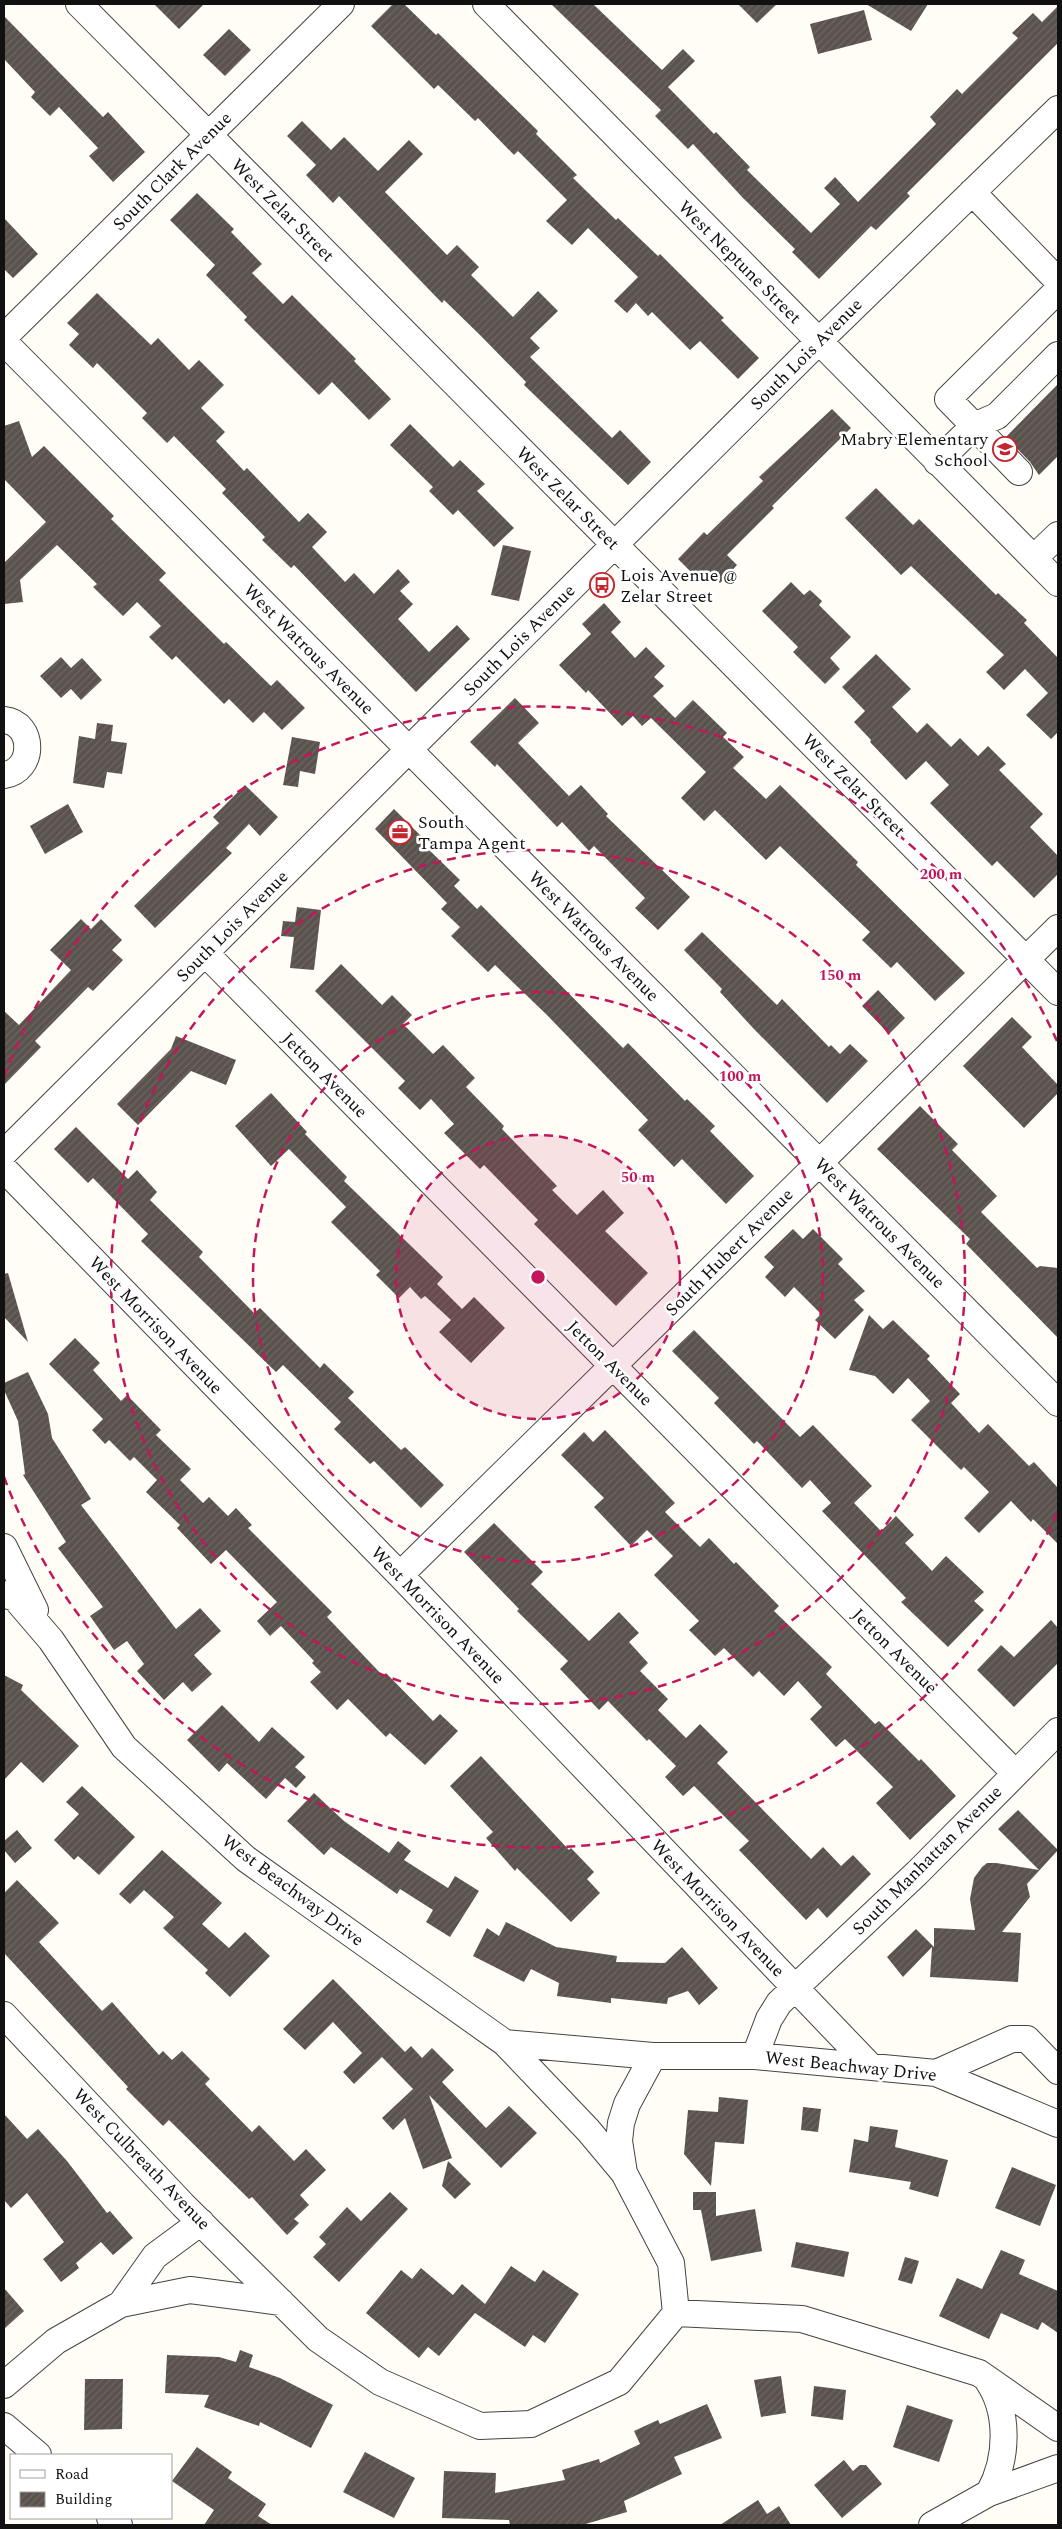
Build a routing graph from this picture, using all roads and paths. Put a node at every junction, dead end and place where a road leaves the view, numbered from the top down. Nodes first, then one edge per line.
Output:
1 (79, 4) edge
2 (341, 4) edge
3 (486, 4) edge
4 (1058, 109) edge
5 (209, 135) junction
6 (972, 192) junction
7 (1058, 281) edge
8 (1058, 290) edge
9 (4, 337) edge
10 (818, 341) junction
11 (4, 342) edge
12 (1058, 355) edge
13 (974, 426) junction
14 (937, 462) junction
15 (1019, 472) dead end
16 (1058, 534) edge
17 (614, 544) junction
18 (1034, 558) junction
19 (1058, 583) edge
20 (4, 720) edge
21 (409, 749) junction
22 (4, 775) edge
23 (1058, 928) edge
24 (205, 953) junction
25 (1026, 960) junction
26 (1058, 992) edge
27 (4, 1153) edge
28 (820, 1163) junction
29 (4, 1169) edge
30 (613, 1366) junction
31 (1058, 1403) edge
32 (4, 1547) edge
33 (400, 1575) junction
34 (4, 1594) edge
35 (51, 1640) junction
36 (1058, 1731) edge
37 (1015, 1773) junction
38 (795, 1988) junction
39 (4, 2015) edge
40 (505, 2043) junction
41 (653, 2056) junction
42 (755, 2056) junction
43 (869, 2065) junction
44 (1058, 2071) edge
45 (936, 2073) junction
46 (1058, 2124) edge
47 (624, 2173) junction
48 (201, 2222) junction
49 (281, 2302) junction
50 (121, 2304) junction
51 (676, 2314) junction
52 (985, 2378) junction
53 (4, 2385) edge
54 (4, 2426) edge
55 (1058, 2428) edge
56 (37, 2454) edge
57 (1058, 2468) edge
58 (989, 2493) junction
59 (932, 2525) edge

1 - 5 street, West Zelar Street
2 - 5 street, South Clark Avenue
3 - 10 street, West Neptune Street
4 - 6 street, South Lois Avenue
5 - 9 street, South Clark Avenue
5 - 17 street, West Zelar Street
6 - 7 street
6 - 10 street, South Lois Avenue
8 - 13 street
10 - 14 street, West Neptune Street
10 - 17 street, South Lois Avenue
11 - 21 street, West Watrous Avenue
12 - 13 street
13 - 14 street
13 - 15 street
14 - 18 street, West Neptune Street
16 - 18 street
17 - 21 street, South Lois Avenue
17 - 25 street, West Zelar Street
18 - 19 street, West Neptune Street
20 - 22 street
21 - 24 street, South Lois Avenue
21 - 28 street, West Watrous Avenue
23 - 25 street, South Hubert Avenue
24 - 27 street, South Lois Avenue
24 - 30 street, Jetton Avenue
25 - 26 street, West Zelar Street
25 - 28 street, South Hubert Avenue
28 - 30 street, South Hubert Avenue
28 - 31 street, West Watrous Avenue
29 - 33 street, West Morrison Avenue
30 - 33 street, South Hubert Avenue
30 - 37 street, Jetton Avenue
32 - 35 street, West Beachway Drive
33 - 38 street, West Morrison Avenue
34 - 35 street, West Beachway Drive
35 - 40 street, West Beachway Drive
36 - 37 street, South Manhattan Avenue
37 - 38 street, South Manhattan Avenue
38 - 42 street, West Beachway Drive
38 - 43 street, West Morrison Avenue
39 - 48 street, West Culbreath Avenue
40 - 41 street, West Beachway Drive
40 - 47 street, West Beachway Drive
41 - 42 street, West Beachway Drive
41 - 47 street
42 - 43 street, West Beachway Drive
43 - 45 street, West Beachway Drive
44 - 45 street
45 - 46 street, West Beachway Drive
47 - 51 street
48 - 49 street, West Culbreath Avenue
48 - 50 street
49 - 50 street
49 - 51 street, West Culbreath Avenue
50 - 53 street
51 - 52 street
52 - 55 street
52 - 58 street
54 - 56 street
57 - 58 street
58 - 59 street

